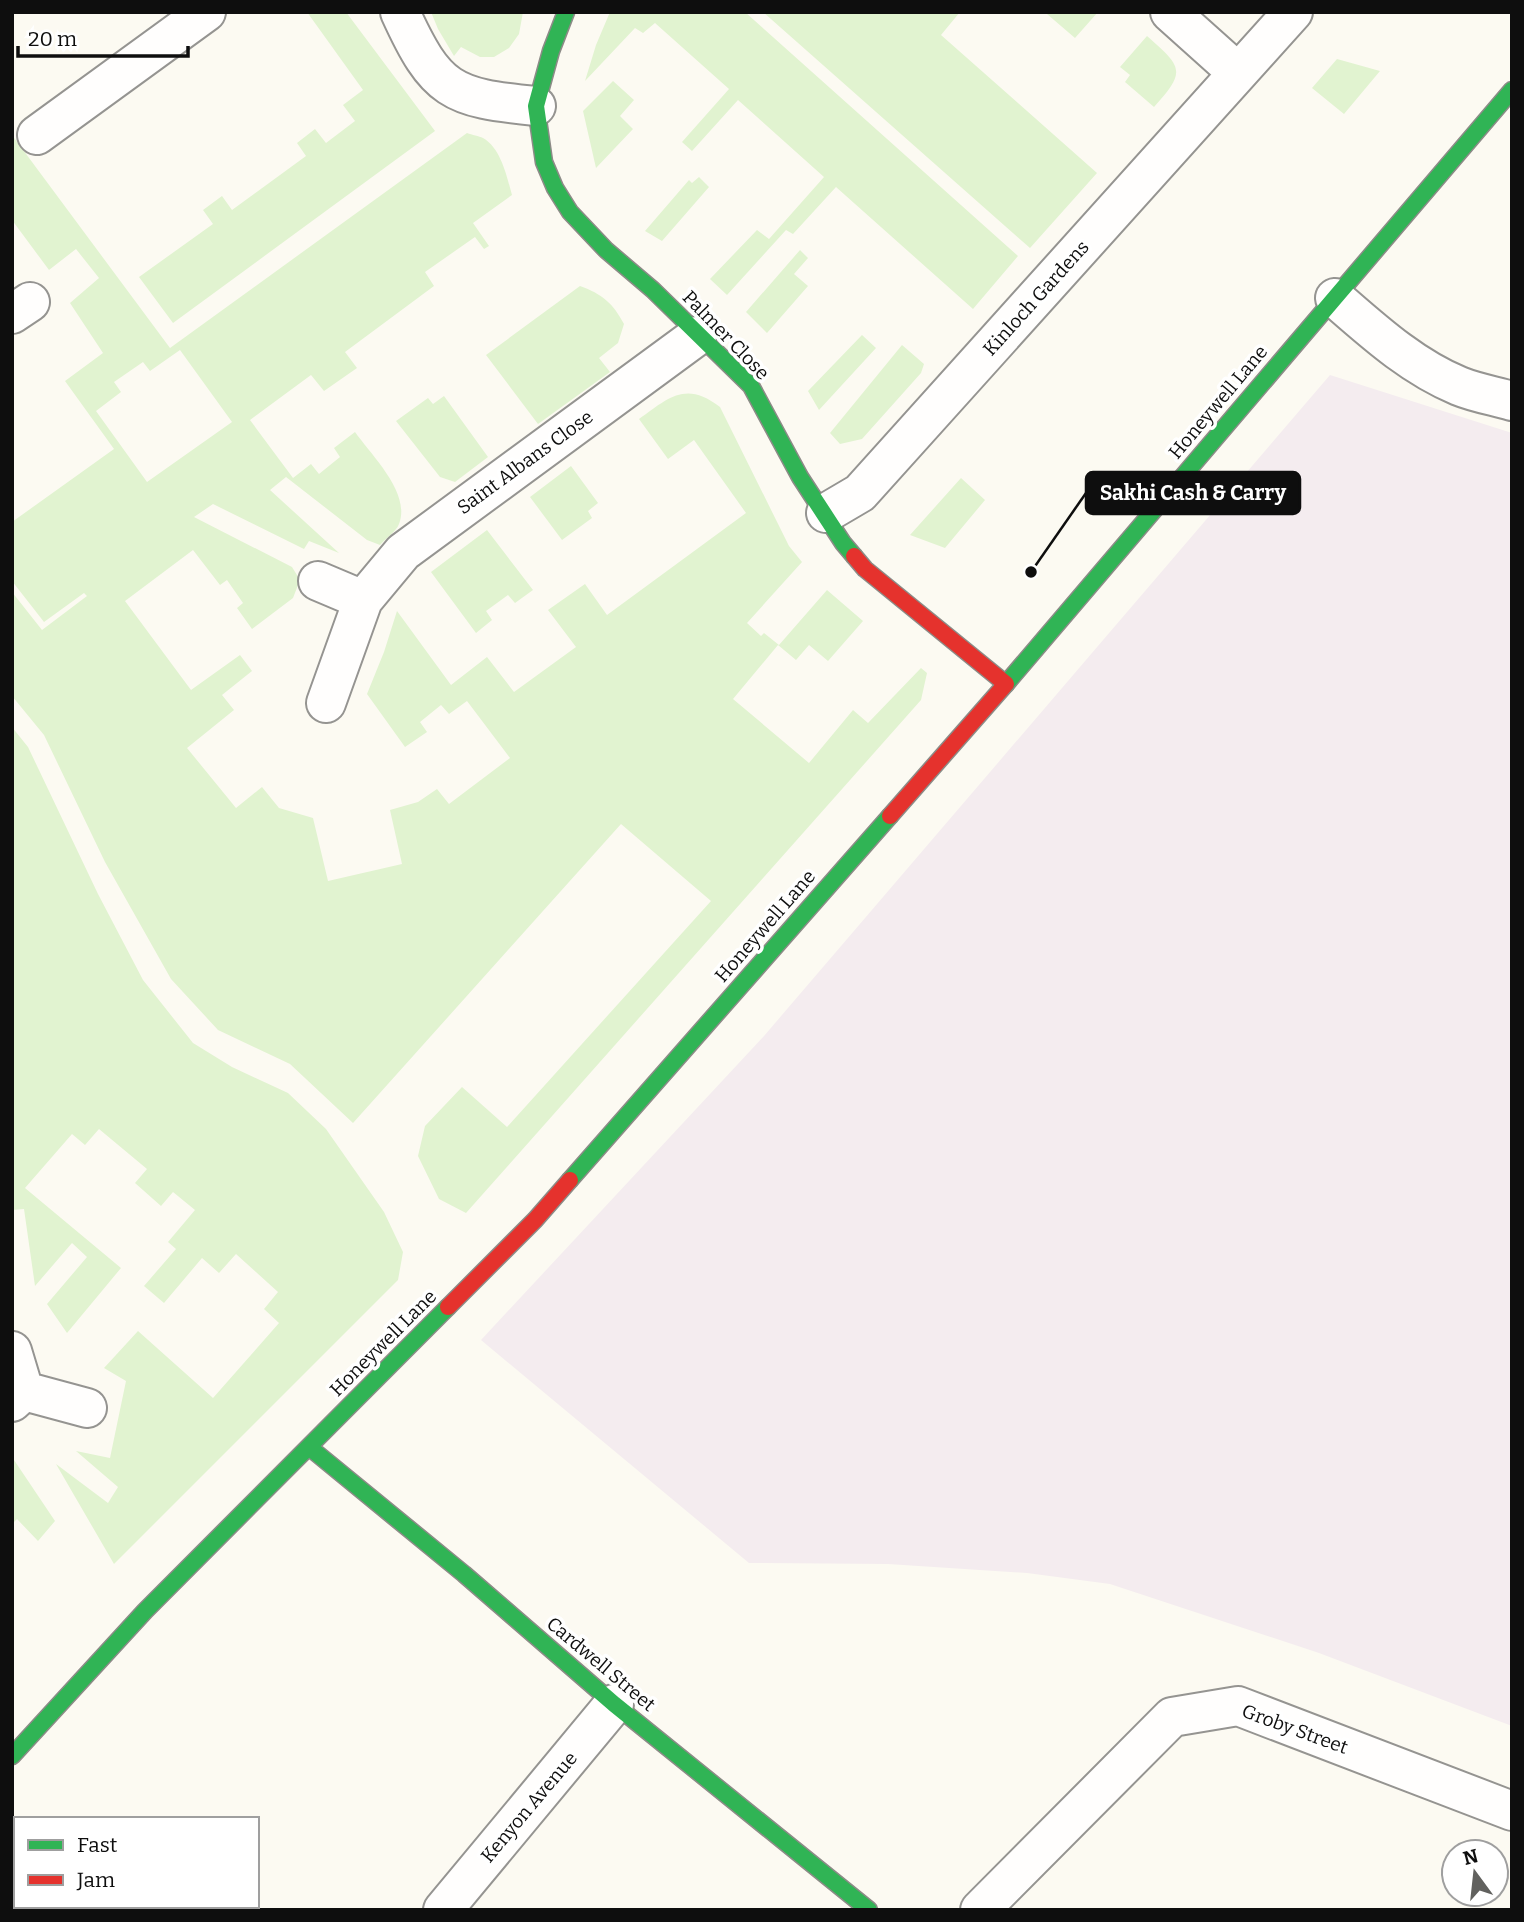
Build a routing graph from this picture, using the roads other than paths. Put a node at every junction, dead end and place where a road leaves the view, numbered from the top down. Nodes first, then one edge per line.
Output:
1 (206, 12) edge
2 (400, 12) edge
3 (566, 12) edge
4 (1170, 12) edge
5 (1293, 12) edge
6 (1238, 73) junction
7 (1512, 90) edge
8 (536, 106) junction
9 (37, 135) dead end
10 (1335, 298) junction
11 (697, 336) junction
12 (1512, 401) edge
13 (825, 513) junction
14 (318, 581) dead end
15 (363, 600) junction
16 (1006, 684) junction
17 (326, 703) dead end
18 (12, 1350) edge
19 (18, 1397) edge
20 (87, 1408) dead end
21 (309, 1447) junction
22 (614, 1704) junction
23 (12, 1756) edge
24 (1512, 1811) edge
25 (443, 1910) edge
26 (869, 1910) edge
27 (980, 1910) edge

1 - 9 street
2 - 8 street
3 - 8 street, Palmer Close
4 - 6 street
5 - 6 street, Kinloch Gardens
6 - 13 street, Kinloch Gardens
7 - 10 street, Honeywell Lane
8 - 11 street, Palmer Close
10 - 12 street
10 - 16 street, Honeywell Lane
11 - 13 street, Palmer Close
11 - 15 street, Saint Albans Close
13 - 16 street, Palmer Close
14 - 15 street
15 - 17 street, Saint Albans Close
16 - 21 street, Honeywell Lane
18 - 19 street
19 - 20 street
21 - 22 street, Cardwell Street
21 - 23 street, Honeywell Lane
22 - 25 street, Kenyon Avenue
22 - 26 street, Cardwell Street
24 - 27 street, Groby Street

